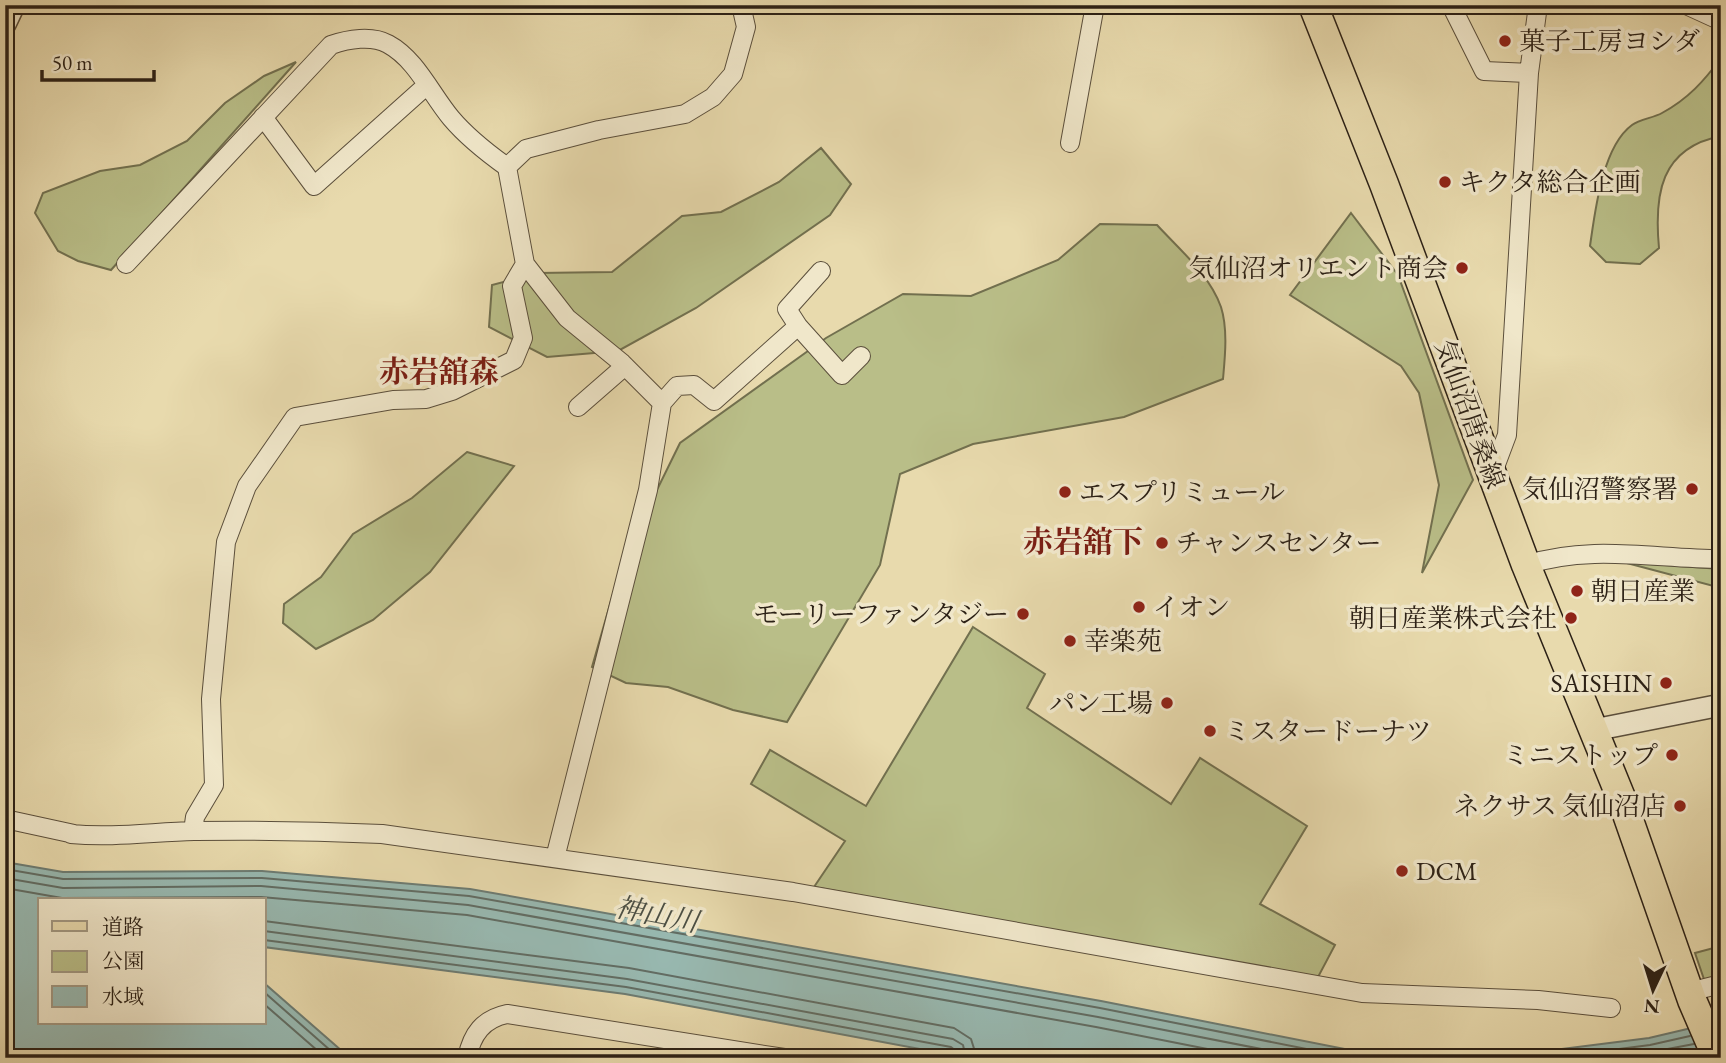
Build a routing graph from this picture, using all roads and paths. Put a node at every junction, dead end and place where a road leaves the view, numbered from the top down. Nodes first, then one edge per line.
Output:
1 (14, 5) edge
2 (741, 5) edge
3 (1095, 5) edge
4 (1313, 5) edge
5 (1451, 5) edge
6 (1538, 5) edge
7 (1686, 5) edge
8 (1721, 21) edge
9 (5, 24) edge
10 (1528, 73) junction
11 (427, 85) junction
12 (264, 117) junction
13 (1070, 143) dead end
14 (507, 167) junction
15 (126, 264) dead end
16 (525, 264) junction
17 (821, 271) dead end
18 (798, 326) junction
19 (861, 356) dead end
20 (625, 366) junction
21 (662, 403) junction
22 (578, 407) dead end
23 (1492, 475) junction
24 (1721, 559) edge
25 (1526, 565) junction
26 (1721, 705) edge
27 (1594, 730) junction
28 (5, 819) edge
29 (192, 831) junction
30 (555, 858) junction
31 (1721, 984) edge
32 (1697, 994) junction
33 (1611, 1008) dead end
34 (467, 1058) edge
35 (784, 1058) edge
36 (1717, 1058) edge

1 - 9 street
2 - 14 street
3 - 13 street
4 - 23 main road, 気仙沼唐桑線
5 - 10 street
6 - 10 street
7 - 8 street
10 - 23 street
11 - 12 street
11 - 12 street
11 - 14 street
12 - 15 street
14 - 16 street
16 - 20 street
16 - 29 street
17 - 18 street
18 - 19 street
18 - 21 street
20 - 21 street
20 - 22 street
21 - 30 street
23 - 25 main road, 気仙沼唐桑線
24 - 25 street
25 - 27 main road, 気仙沼唐桑線
26 - 27 street
27 - 32 main road, 気仙沼唐桑線
28 - 29 street
29 - 30 street
30 - 33 street
31 - 32 street
32 - 36 main road, 気仙沼唐桑線
34 - 35 street

